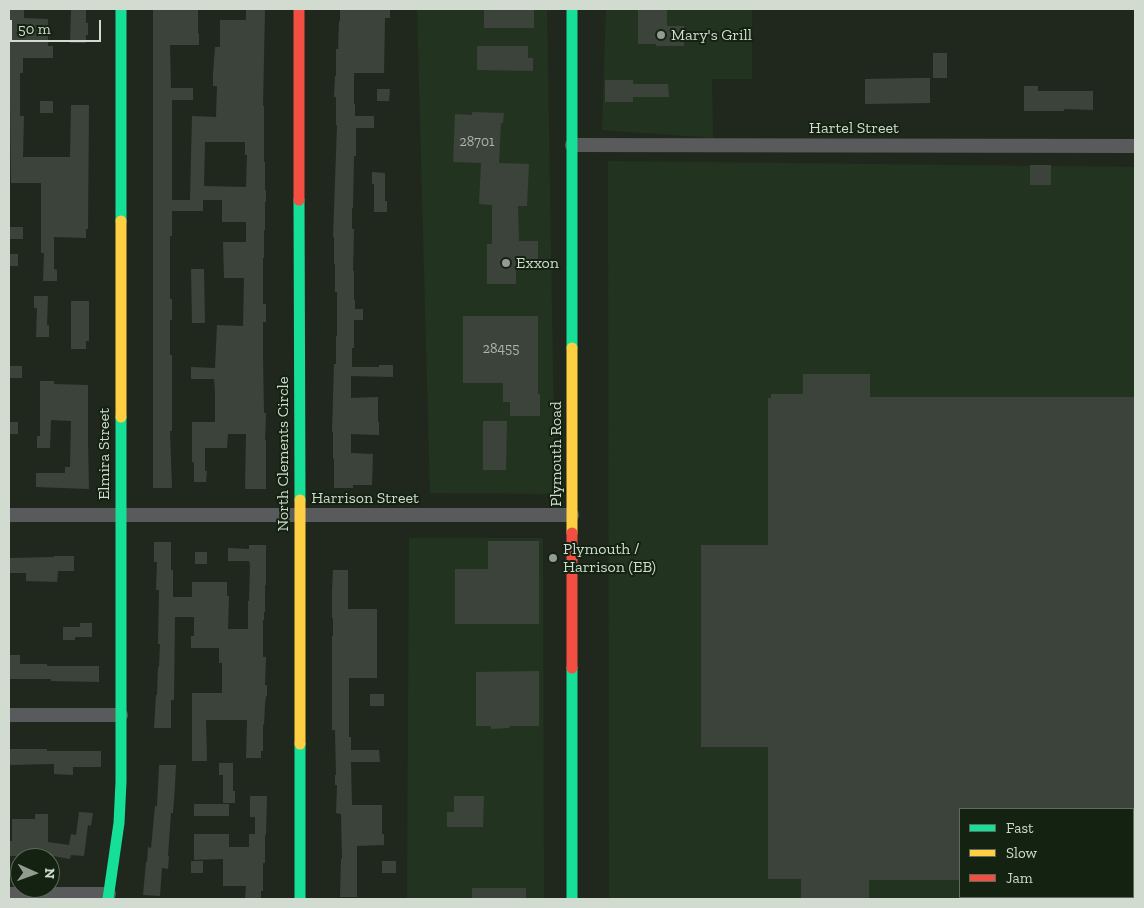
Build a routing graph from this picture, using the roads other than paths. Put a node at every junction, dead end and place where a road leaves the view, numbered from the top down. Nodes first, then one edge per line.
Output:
1 (121, 9) edge
2 (299, 9) edge
3 (572, 9) edge
4 (572, 145) junction
5 (1135, 146) edge
6 (9, 515) edge
7 (120, 515) junction
8 (572, 515) junction
9 (299, 516) junction
10 (9, 715) edge
11 (121, 715) junction
12 (9, 894) edge
13 (109, 896) edge
14 (300, 899) edge
15 (572, 899) edge

1 - 7 street, Elmira Street
2 - 9 street, North Clements Circle
3 - 4 street, Plymouth Road
4 - 5 street, Hartel Street
4 - 8 street, Plymouth Road
6 - 7 street, Harrison Street
7 - 9 street, Harrison Street
7 - 11 street, Elmira Street
8 - 9 street, Harrison Street
8 - 15 street, Plymouth Road
9 - 14 street, North Clements Circle
10 - 11 street
11 - 13 street, Elmira Street
12 - 13 street

